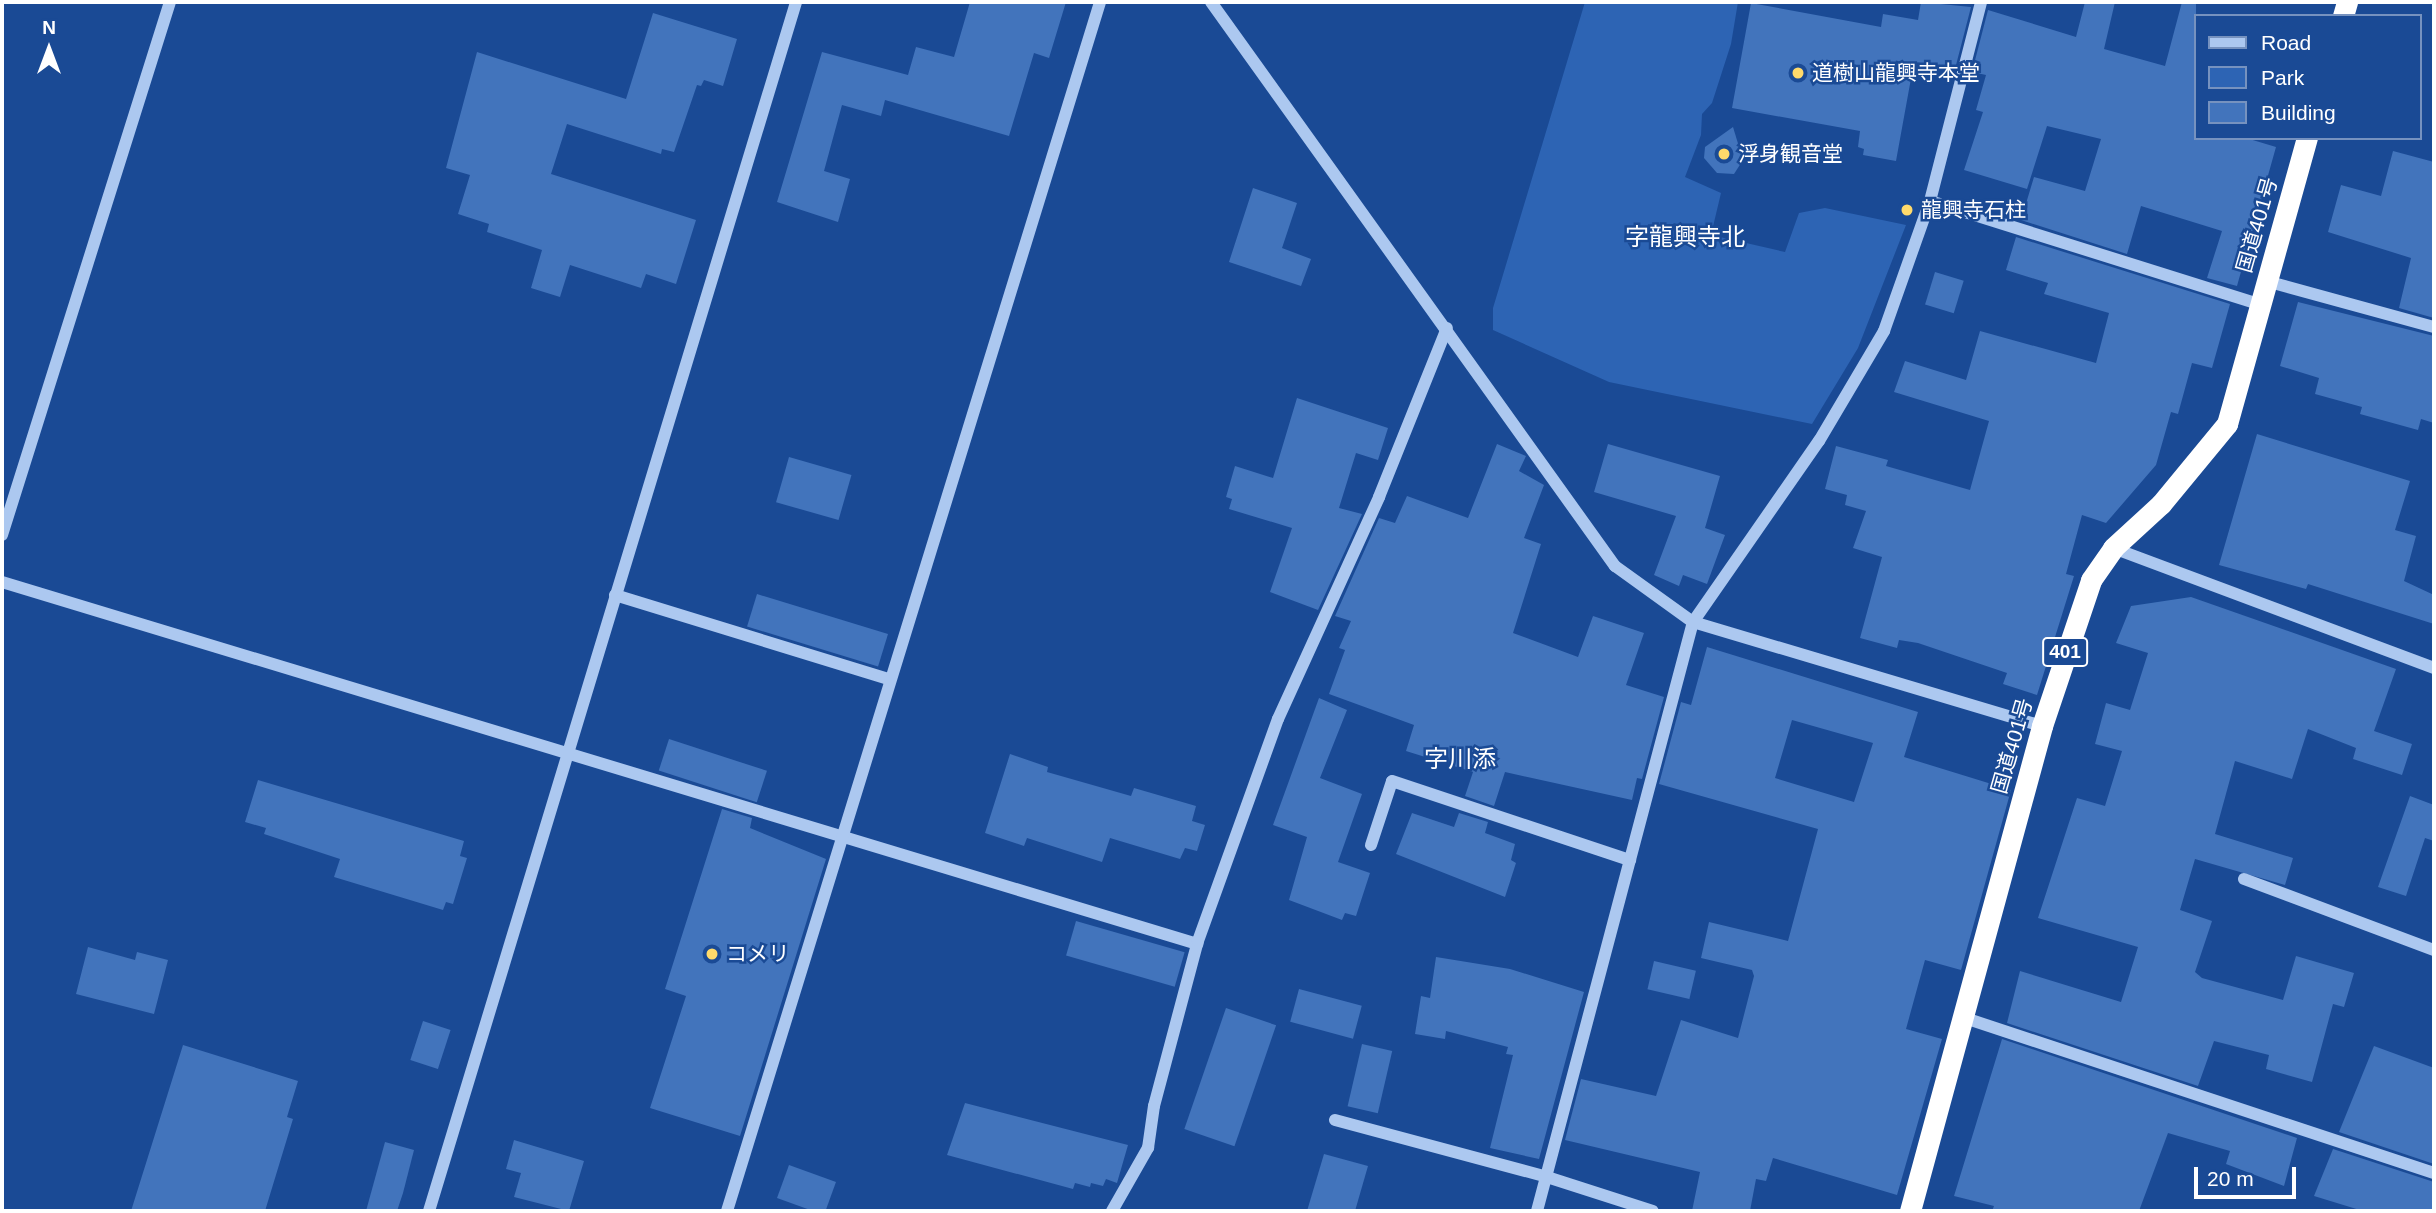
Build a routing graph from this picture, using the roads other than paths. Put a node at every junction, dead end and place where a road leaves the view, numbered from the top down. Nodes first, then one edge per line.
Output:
1 (170, 2) edge
2 (796, 2) edge
3 (1100, 2) edge
4 (1212, 2) edge
5 (1981, 2) edge
6 (2306, 140) edge
7 (1930, 201) junction
8 (2266, 281) junction
9 (2259, 304) junction
10 (2434, 327) edge
11 (1447, 328) junction
12 (2, 535) edge
13 (2113, 548) junction
14 (2, 582) edge
15 (615, 595) junction
16 (1693, 622) junction
17 (2434, 668) edge
18 (888, 679) junction
19 (2042, 726) junction
20 (570, 756) junction
21 (839, 837) junction
22 (1371, 845) dead end
23 (1630, 860) junction
24 (2244, 879) dead end
25 (1197, 944) junction
26 (2434, 950) edge
27 (1962, 1017) junction
28 (1335, 1120) dead end
29 (2434, 1173) edge
30 (1547, 1177) junction
31 (429, 1211) edge
32 (727, 1211) edge
33 (1112, 1211) edge
34 (1537, 1211) edge
35 (1653, 1211) edge
36 (1910, 1211) edge

1 - 12 street
2 - 15 street
3 - 18 street
4 - 11 street
5 - 7 street
6 - 8 highway, 国道401号 / 401
7 - 9 street
7 - 16 street
8 - 9 highway, 国道401号 / 401
8 - 10 street
9 - 13 highway, 国道401号 / 401
11 - 16 street
11 - 25 street
13 - 17 street
13 - 19 highway, 国道401号 / 401
14 - 20 street
15 - 18 street
15 - 20 street
16 - 19 street
16 - 23 street
18 - 21 street
19 - 27 highway, 国道401号 / 401
20 - 21 street
20 - 31 street
21 - 25 street
21 - 32 street
22 - 23 street
23 - 30 street
24 - 26 street
25 - 33 street
27 - 29 street
27 - 36 highway, 国道401号 / 401
28 - 30 street
30 - 34 street
30 - 35 street

